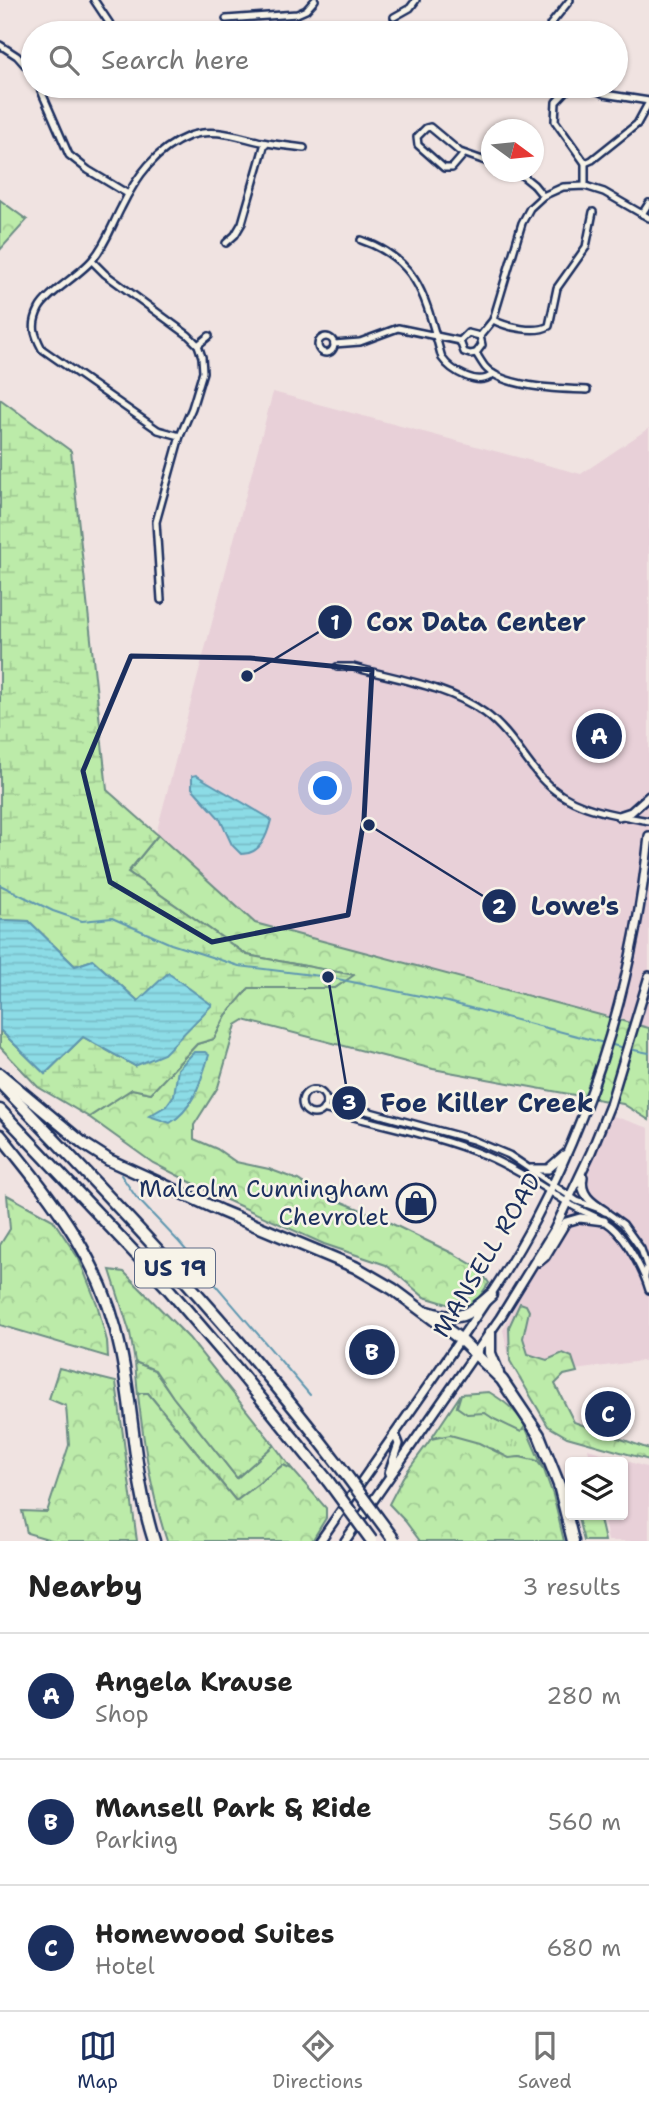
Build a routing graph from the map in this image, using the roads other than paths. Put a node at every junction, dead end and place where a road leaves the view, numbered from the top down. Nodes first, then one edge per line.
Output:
1 (103, 0) edge
2 (315, 0) edge
3 (416, 0) edge
4 (570, 0) edge
5 (96, 2) edge
6 (394, 17) dead end
7 (226, 19) dead end
8 (108, 21) edge
9 (553, 21) edge
10 (0, 45) edge
11 (21, 60) edge
12 (44, 98) edge
13 (560, 98) edge
14 (626, 98) edge
15 (649, 102) edge
16 (265, 143) junction
17 (304, 148) dead end
18 (464, 154) junction
19 (481, 159) edge
20 (585, 163) junction
21 (528, 182) edge
22 (586, 186) junction
23 (128, 194) junction
24 (542, 196) junction
25 (649, 203) edge
26 (593, 212) dead end
27 (642, 214) junction
28 (649, 218) edge
29 (362, 240) dead end
30 (226, 243) dead end
31 (92, 261) junction
32 (493, 320) junction
33 (435, 335) junction
34 (209, 336) dead end
35 (480, 336) junction
36 (460, 341) junction
37 (334, 344) dead end
38 (198, 345) junction
39 (477, 353) junction
40 (493, 374) junction
41 (587, 390) dead end
42 (180, 436) junction
43 (161, 600) dead end
44 (337, 667) dead end
45 (649, 796) edge
46 (619, 816) junction
47 (649, 821) edge
48 (649, 836) edge
49 (649, 976) edge
50 (0, 1074) edge
51 (0, 1083) edge
52 (326, 1100) junction
53 (323, 1109) junction
54 (0, 1110) edge
55 (0, 1135) edge
56 (573, 1143) junction
57 (591, 1152) junction
58 (531, 1169) junction
59 (551, 1188) junction
60 (569, 1200) junction
61 (605, 1211) junction
62 (604, 1221) junction
63 (632, 1235) junction
64 (625, 1242) junction
65 (533, 1267) junction
66 (645, 1278) junction
67 (649, 1290) edge
68 (491, 1295) junction
69 (420, 1310) junction
70 (490, 1333) junction
71 (460, 1339) junction
72 (476, 1353) junction
73 (502, 1380) junction
74 (395, 1434) junction
75 (383, 1487) junction
76 (154, 1541) edge
77 (320, 1541) edge
78 (345, 1541) edge
79 (372, 1541) edge
80 (395, 1541) edge
81 (573, 1541) edge

1 - 5 street
2 - 7 street
3 - 6 street
4 - 9 street
5 - 8 street
10 - 11 street
12 - 23 street
13 - 20 street
14 - 15 street
15 - 20 street
16 - 17 street
16 - 23 street
16 - 30 street
18 - 18 street
18 - 19 street
20 - 22 street
21 - 24 street
22 - 24 street
22 - 27 street
23 - 31 street
24 - 32 street
25 - 27 street
26 - 32 street
27 - 28 street
29 - 33 street
31 - 38 street
31 - 42 street
32 - 35 street
33 - 36 street
33 - 37 street
33 - 40 street
34 - 38 street
35 - 36 street
35 - 39 street
36 - 39 street
38 - 42 street
39 - 40 street
40 - 41 street
42 - 43 street
44 - 46 street
45 - 46 main road
46 - 47 street
48 - 56 main road, MANSELL ROAD
49 - 57 main road, MANSELL ROAD
50 - 69 highway
51 - 80 highway, US 19, bridge
52 - 53 street
52 - 53 street
52 - 58 street
53 - 59 street
54 - 79 highway, US 19, bridge
55 - 76 highway
56 - 58 main road
56 - 59 main road, MANSELL ROAD
57 - 60 main road, MANSELL ROAD
57 - 61 main road
58 - 59 street
59 - 60 street
59 - 68 main road, MANSELL ROAD
60 - 61 street
60 - 62 street
60 - 65 main road, MANSELL ROAD
61 - 63 street
62 - 64 street
62 - 65 main road
63 - 64 street
63 - 66 street
64 - 66 street
65 - 70 main road, MANSELL ROAD
66 - 67 street
68 - 69 highway
68 - 71 main road, MANSELL ROAD
69 - 71 highway
70 - 72 main road, MANSELL ROAD
70 - 73 highway
71 - 72 highway
71 - 74 main road, MANSELL ROAD
72 - 73 highway
72 - 75 main road, MANSELL ROAD
73 - 81 highway
74 - 75 main road
74 - 77 main road, MANSELL ROAD
75 - 78 main road, MANSELL ROAD

